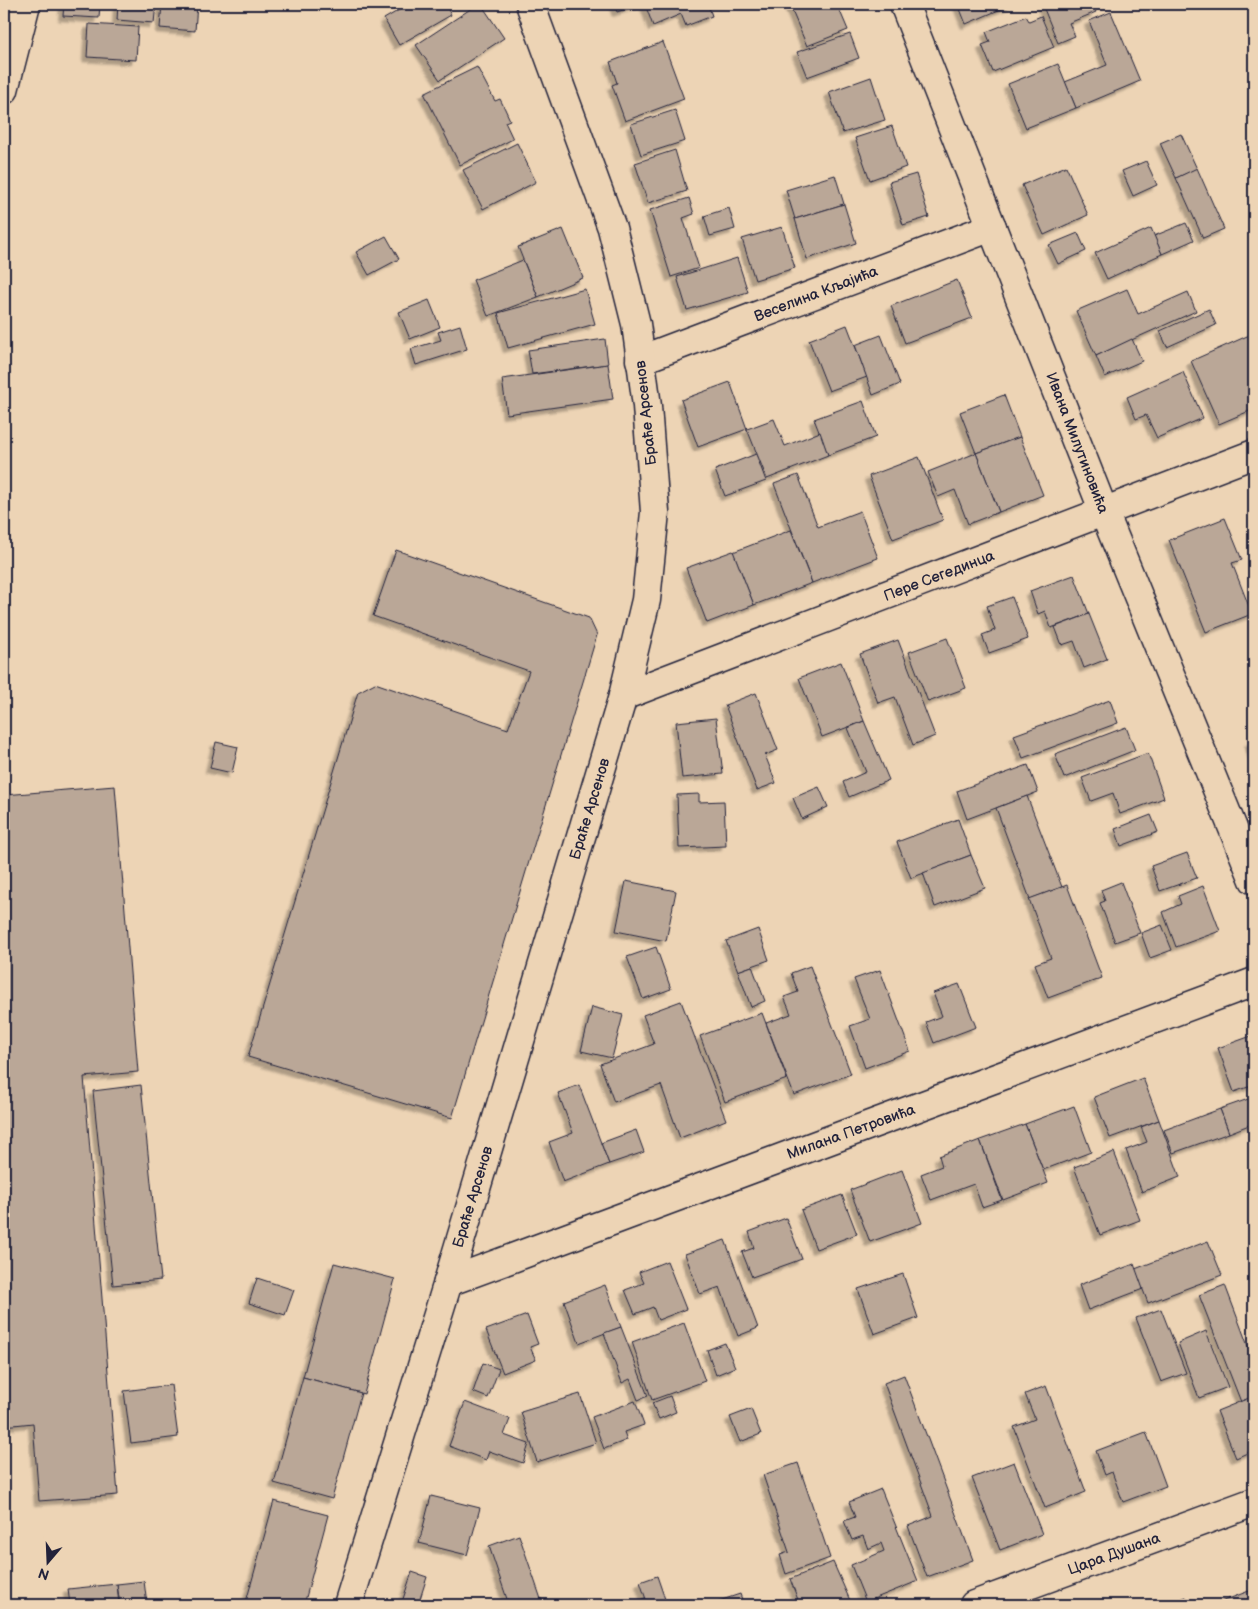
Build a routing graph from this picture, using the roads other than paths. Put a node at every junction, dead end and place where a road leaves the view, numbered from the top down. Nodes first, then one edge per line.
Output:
1 (26, 4) edge
2 (530, 4) edge
3 (904, 4) edge
4 (4, 90) edge
5 (992, 227) junction
6 (640, 360) junction
7 (1254, 454) edge
8 (1104, 512) junction
9 (623, 696) junction
10 (1254, 880) edge
11 (1254, 982) edge
12 (448, 1282) junction
13 (1254, 1502) edge
14 (348, 1605) edge
15 (974, 1605) edge

1 - 4 street
2 - 6 street, Браће Арсенов
3 - 5 street, Ивана Милутиновића
5 - 6 street, Веселина Кљајића
5 - 8 street, Ивана Милутиновића
6 - 9 street, Браће Арсенов
7 - 8 street, Пере Сегединца
8 - 9 street, Пере Сегединца
8 - 10 street, Ивана Милутиновића
9 - 12 street, Браће Арсенов
11 - 12 street, Милана Петровића
12 - 14 street, Браће Арсенов
13 - 15 street, Цара Душана

